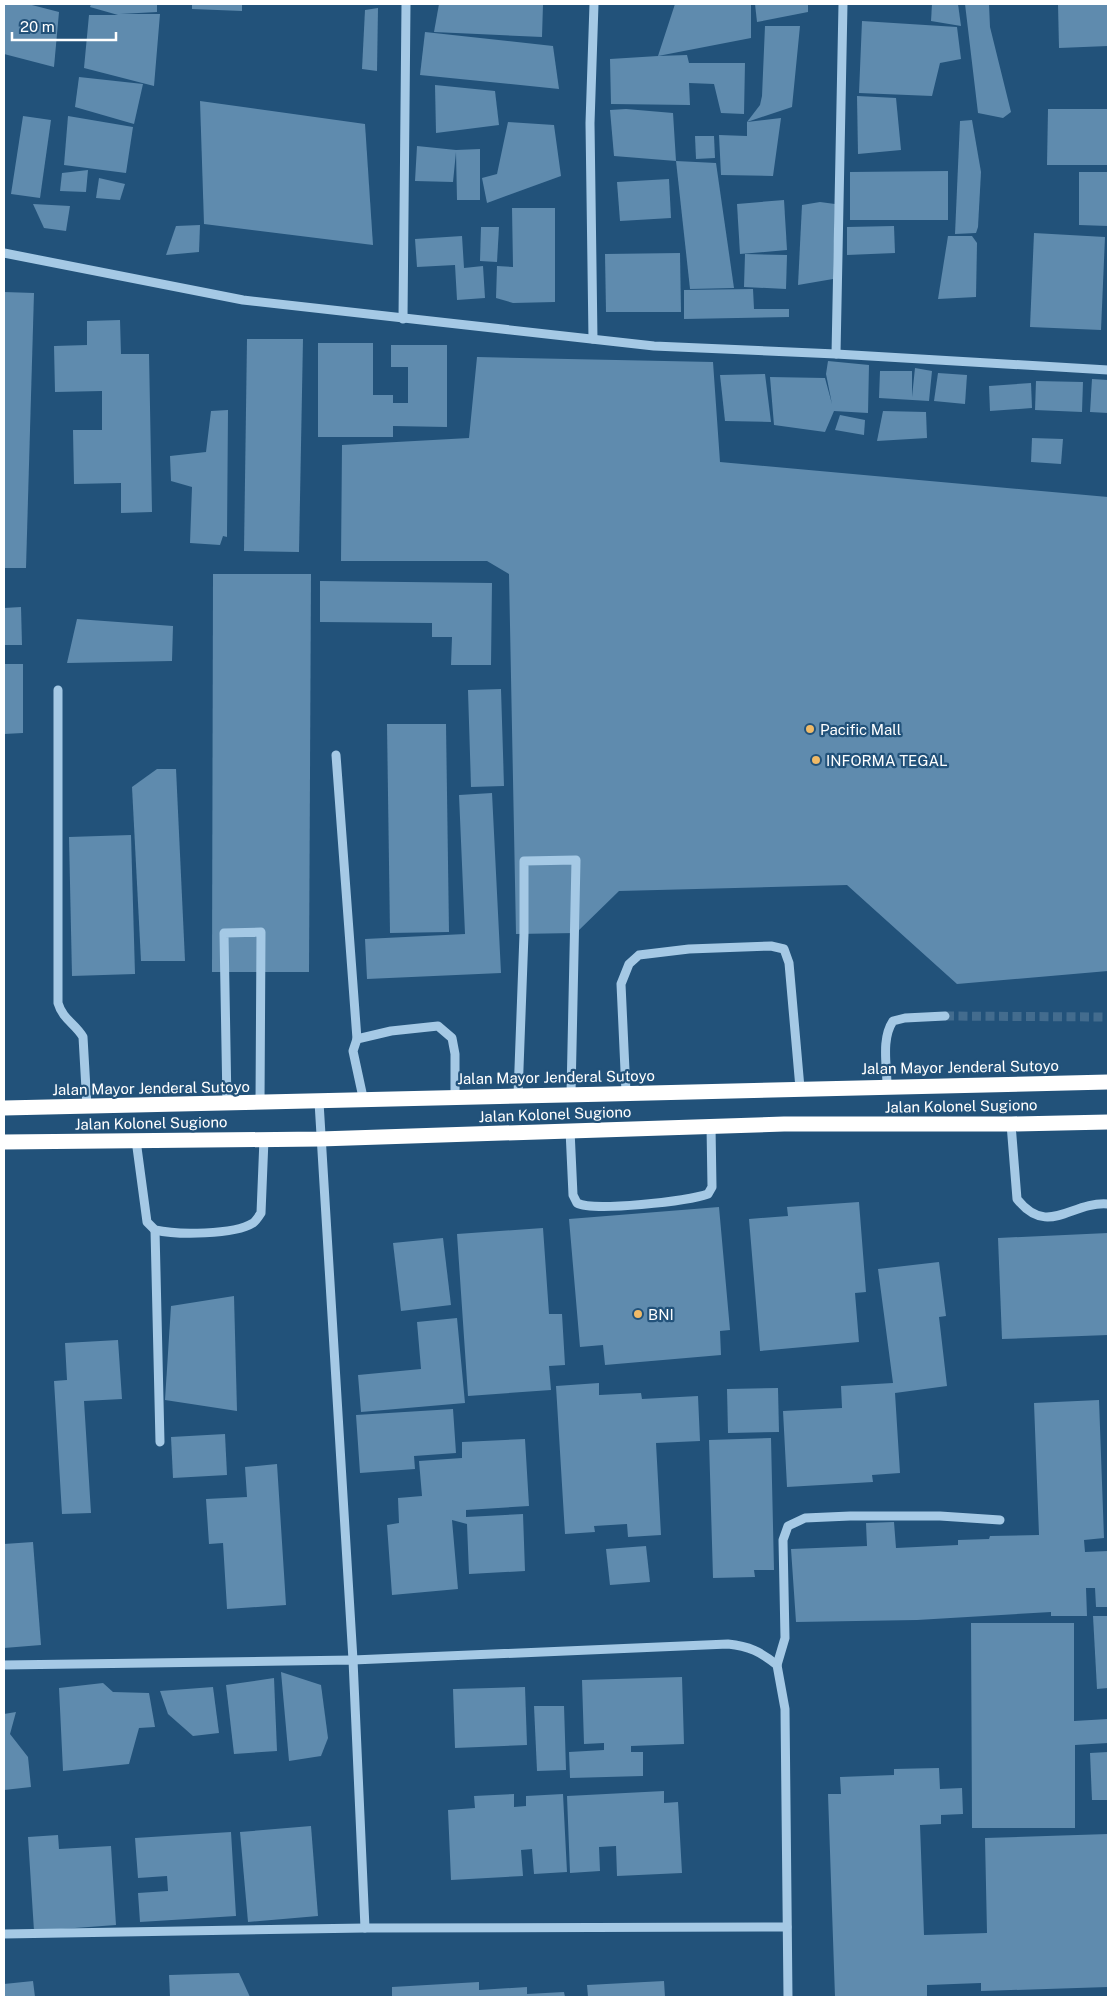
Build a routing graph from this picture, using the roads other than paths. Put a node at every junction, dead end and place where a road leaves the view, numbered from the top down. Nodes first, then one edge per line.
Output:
1 (406, 4) edge
2 (594, 4) edge
3 (842, 4) edge
4 (4, 253) edge
5 (403, 319) junction
6 (593, 339) junction
7 (836, 354) junction
8 (1108, 370) edge
9 (58, 690) dead end
10 (336, 755) dead end
11 (945, 1016) tunnel mouth
12 (357, 1039) junction
13 (1108, 1082) edge
14 (887, 1086) junction
15 (800, 1088) junction
16 (626, 1092) junction
17 (571, 1094) junction
18 (518, 1095) junction
19 (456, 1097) junction
20 (319, 1102) junction
21 (364, 1102) junction
22 (227, 1104) junction
23 (260, 1104) junction
24 (87, 1107) junction
25 (4, 1108) edge
26 (1108, 1122) edge
27 (1011, 1124) junction
28 (711, 1126) junction
29 (570, 1130) junction
30 (264, 1138) junction
31 (320, 1139) junction
32 (136, 1140) junction
33 (4, 1142) edge
34 (1108, 1204) edge
35 (155, 1230) junction
36 (160, 1442) dead end
37 (1000, 1520) dead end
38 (353, 1660) junction
39 (4, 1665) edge
40 (778, 1665) junction
41 (787, 1927) junction
42 (365, 1928) junction
43 (4, 1934) edge
44 (788, 1997) edge

1 - 5 street
2 - 6 street
3 - 7 street
4 - 5 street
5 - 6 street
6 - 7 street
7 - 8 street
9 - 24 street
10 - 12 street
11 - 14 street
12 - 19 street
12 - 21 street
13 - 14 highway, Jalan Mayor Jenderal Sutoyo
14 - 15 highway, Jalan Mayor Jenderal Sutoyo
15 - 16 highway, Jalan Mayor Jenderal Sutoyo
15 - 16 street
16 - 17 highway, Jalan Mayor Jenderal Sutoyo
17 - 18 highway, Jalan Mayor Jenderal Sutoyo
17 - 18 street
18 - 19 highway, Jalan Mayor Jenderal Sutoyo
19 - 21 highway, Jalan Mayor Jenderal Sutoyo
20 - 21 highway, Jalan Mayor Jenderal Sutoyo
20 - 23 highway, Jalan Mayor Jenderal Sutoyo
20 - 31 street
22 - 23 highway, Jalan Mayor Jenderal Sutoyo
22 - 23 street
22 - 24 highway, Jalan Mayor Jenderal Sutoyo
24 - 25 highway, Jalan Mayor Jenderal Sutoyo
26 - 27 highway, Jalan Kolonel Sugiono
27 - 28 highway, Jalan Kolonel Sugiono
27 - 34 street
28 - 29 highway, Jalan Kolonel Sugiono
28 - 29 street
29 - 31 highway, Jalan Kolonel Sugiono
30 - 31 highway, Jalan Kolonel Sugiono
30 - 32 highway, Jalan Kolonel Sugiono
30 - 35 street
31 - 38 street
32 - 33 highway, Jalan Kolonel Sugiono
32 - 35 street
35 - 36 street
37 - 40 street
38 - 39 street
38 - 40 street
38 - 42 street
40 - 41 street
41 - 42 street
41 - 44 street
42 - 43 street

